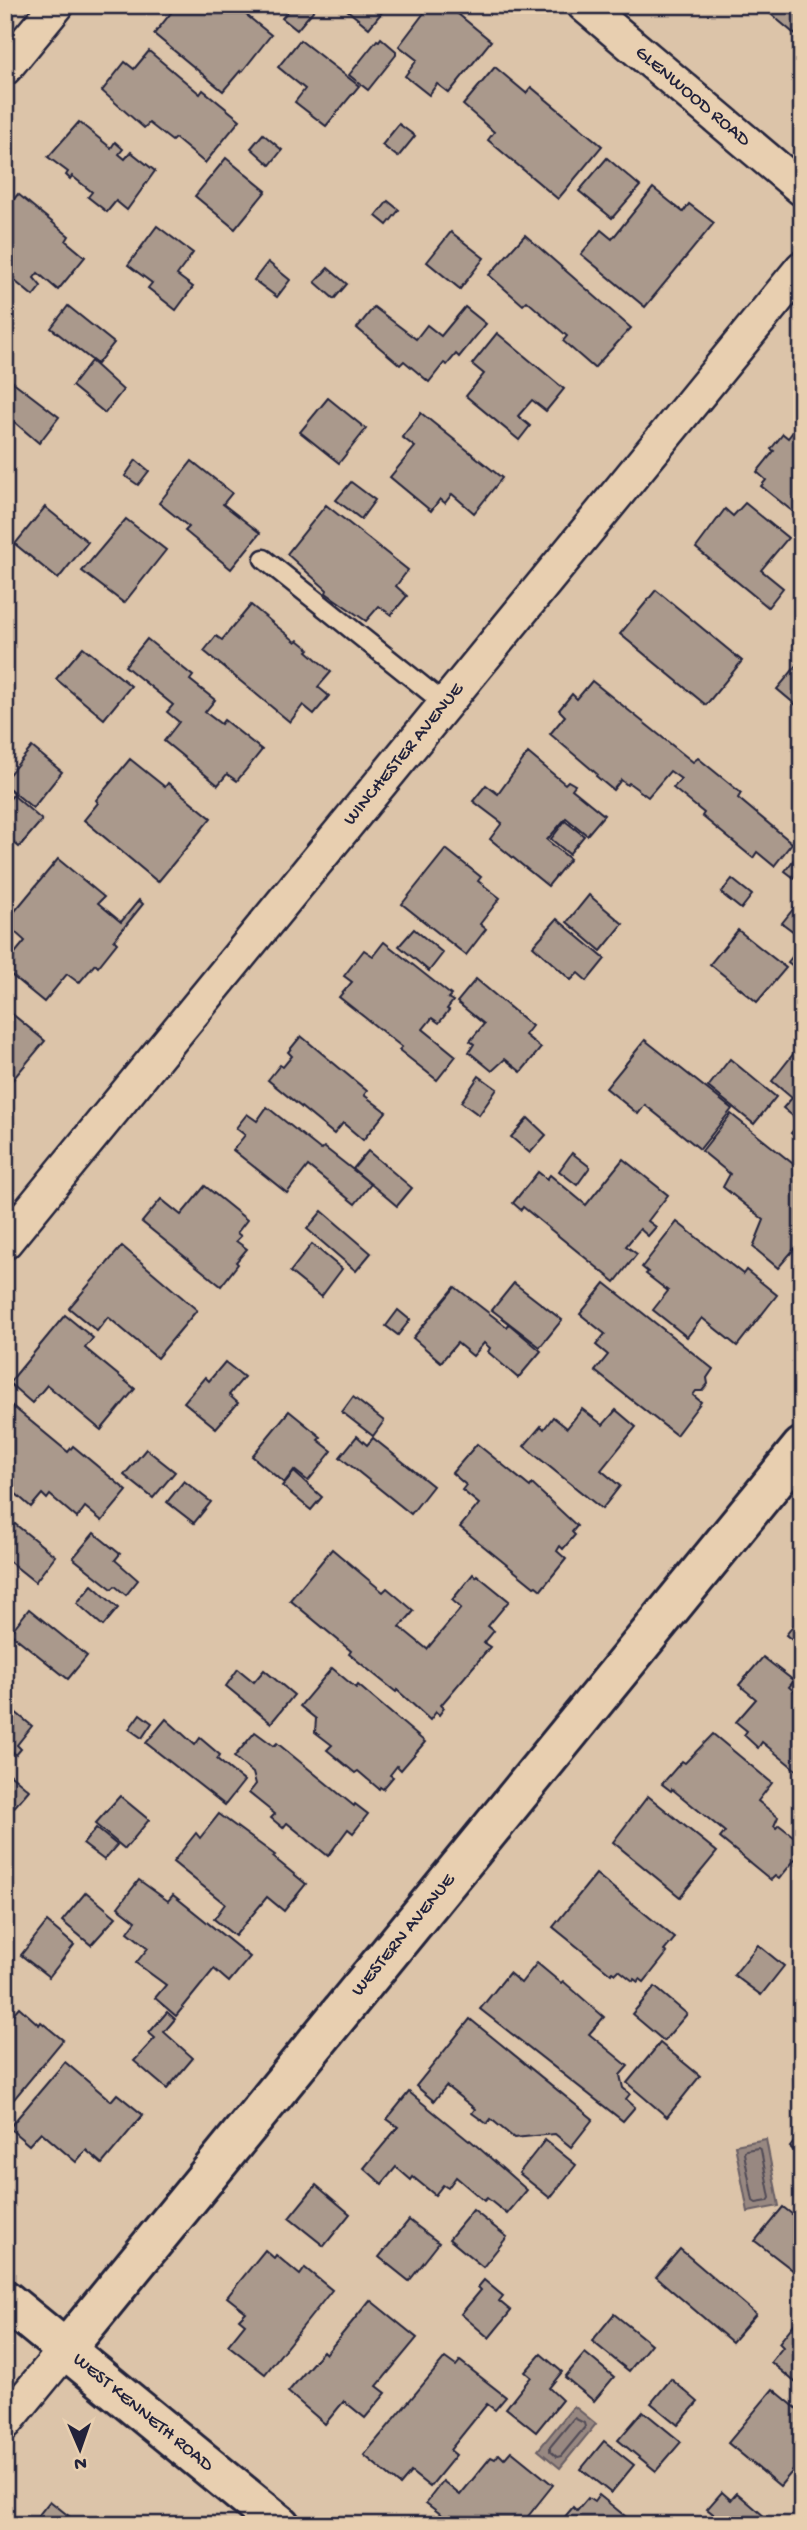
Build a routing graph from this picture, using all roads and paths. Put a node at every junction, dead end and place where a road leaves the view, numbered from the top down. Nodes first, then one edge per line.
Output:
1 (57, 5) edge
2 (584, 5) edge
3 (5, 68) edge
4 (802, 189) edge
5 (802, 268) edge
6 (264, 559) dead end
7 (445, 704) junction
8 (5, 1242) edge
9 (802, 1447) edge
10 (5, 2300) edge
11 (66, 2349) junction
12 (5, 2423) edge
13 (280, 2525) edge

1 - 3 street
2 - 4 street, GLENWOOD ROAD
5 - 7 street, WINCHESTER AVENUE
6 - 7 lane
7 - 8 street, WINCHESTER AVENUE
9 - 11 street, WESTERN AVENUE
10 - 11 street, WEST KENNETH ROAD
11 - 12 street, WESTERN AVENUE
11 - 13 street, WEST KENNETH ROAD

